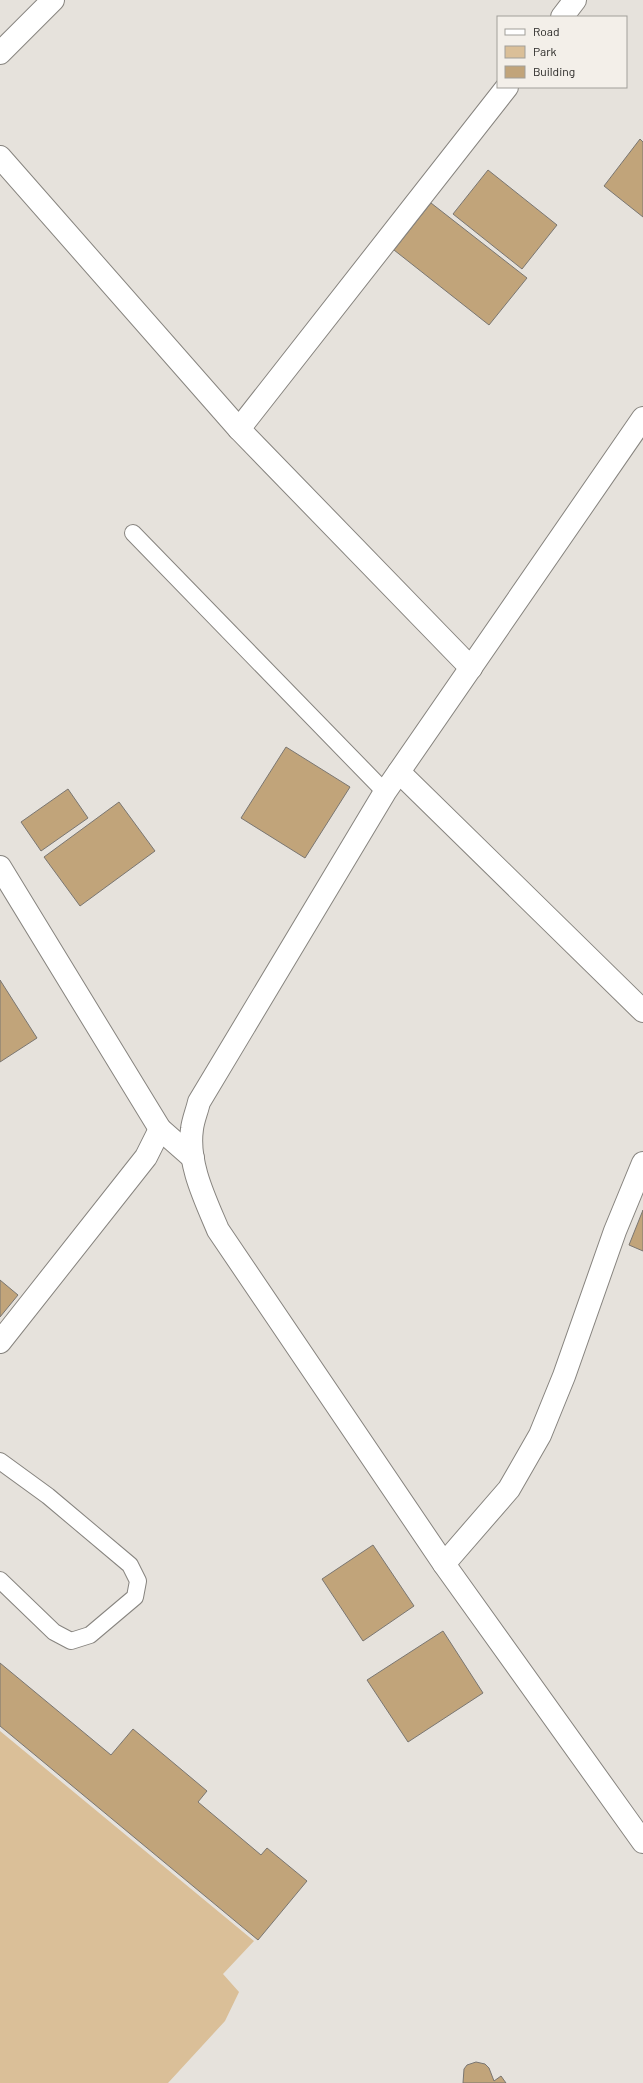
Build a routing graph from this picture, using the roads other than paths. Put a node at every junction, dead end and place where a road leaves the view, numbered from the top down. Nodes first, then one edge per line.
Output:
1 (53, 0) edge
2 (575, 0) edge
3 (563, 16) edge
4 (0, 53) edge
5 (506, 88) edge
6 (0, 157) edge
7 (643, 418) edge
8 (239, 429) junction
9 (133, 533) dead end
10 (471, 668) junction
11 (399, 772) junction
12 (385, 792) junction
13 (0, 867) edge
14 (643, 1011) edge
15 (160, 1129) junction
16 (193, 1158) junction
17 (643, 1163) edge
18 (0, 1342) edge
19 (0, 1461) edge
20 (444, 1564) junction
21 (0, 1580) edge
22 (643, 1842) edge

1 - 4 street
2 - 3 street
5 - 8 street
6 - 8 street
7 - 10 street
8 - 10 street
9 - 12 lane
10 - 11 street
11 - 12 street
11 - 14 street
12 - 16 street
13 - 15 street
15 - 16 street
15 - 18 street
16 - 20 street
17 - 20 street
19 - 21 lane
20 - 22 street

